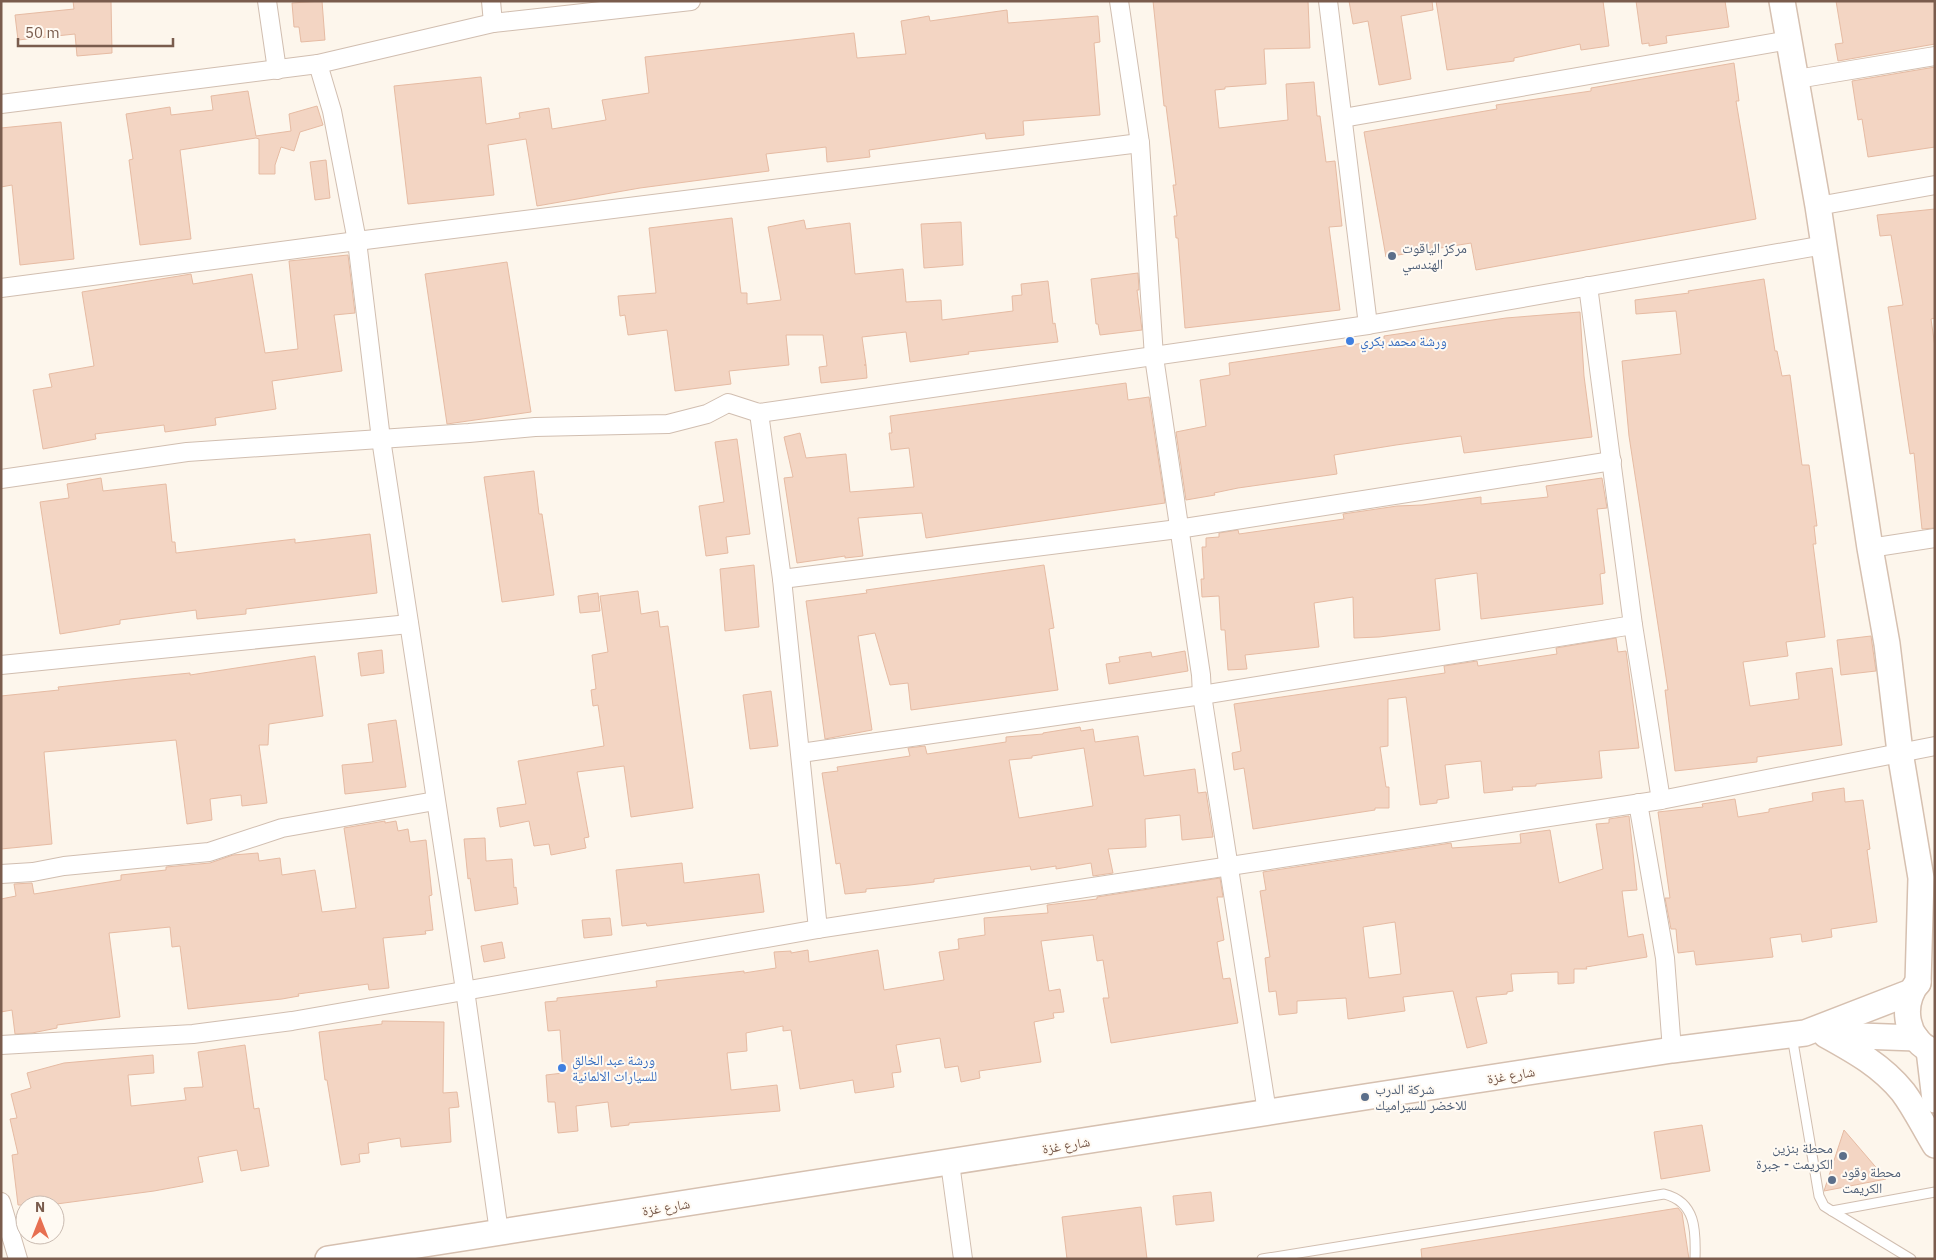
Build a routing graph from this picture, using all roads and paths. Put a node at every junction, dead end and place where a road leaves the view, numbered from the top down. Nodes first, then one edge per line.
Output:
1 (266, 1) edge
2 (491, 1) edge
3 (691, 1) edge
4 (1119, 1) edge
5 (1328, 1) edge
6 (1782, 1) edge
7 (493, 23) junction
8 (1789, 40) junction
9 (1935, 56) edge
10 (318, 64) junction
11 (277, 70) junction
12 (1797, 80) junction
13 (1, 104) edge
14 (1344, 118) junction
15 (1140, 143) junction
16 (1935, 185) edge
17 (1818, 206) junction
18 (357, 241) junction
19 (1824, 245) junction
20 (1588, 286) junction
21 (1, 288) edge
22 (1368, 325) junction
23 (1154, 357) junction
24 (759, 413) junction
25 (381, 439) junction
26 (1612, 461) junction
27 (1, 480) edge
28 (1178, 529) junction
29 (1935, 538) edge
30 (1870, 548) junction
31 (782, 579) junction
32 (409, 624) junction
33 (1633, 625) junction
34 (1, 665) edge
35 (1202, 695) junction
36 (1935, 746) edge
37 (1900, 752) junction
38 (801, 753) junction
39 (1660, 800) junction
40 (436, 801) junction
41 (1638, 803) junction
42 (1228, 866) junction
43 (1, 874) edge
44 (1921, 878) junction
45 (1935, 909) edge
46 (818, 929) junction
47 (1921, 982) edge
48 (465, 990) junction
49 (1808, 1034) junction
50 (1, 1045) edge
51 (1926, 1046) edge
52 (1672, 1050) junction
53 (1935, 1100) edge
54 (1267, 1112) junction
55 (1935, 1145) edge
56 (950, 1163) junction
57 (1935, 1192) edge
58 (1, 1202) edge
59 (1832, 1211) junction
60 (499, 1232) junction
61 (18, 1259) edge
62 (328, 1259) edge
63 (964, 1259) edge
64 (1262, 1259) edge
65 (1695, 1259) edge
66 (1911, 1259) edge

1 - 11 street
2 - 7 street
3 - 7 street
4 - 15 street
5 - 14 street
6 - 8 main road
7 - 10 street
8 - 12 main road
8 - 14 street
9 - 12 street
10 - 11 street
10 - 18 street
11 - 13 street
12 - 17 main road
14 - 22 street
15 - 18 street
15 - 23 street
16 - 17 street
17 - 19 main road
18 - 21 street
18 - 25 street
19 - 20 street
19 - 30 main road
20 - 22 street
20 - 26 street
22 - 23 street
23 - 24 street
23 - 28 street
24 - 25 street
24 - 31 street
25 - 27 street
25 - 32 street
26 - 28 street
26 - 33 street
28 - 31 street
28 - 35 street
29 - 30 street
30 - 37 main road
31 - 38 street
32 - 34 street
32 - 40 street
33 - 35 street
33 - 39 street
35 - 38 street
35 - 42 street
36 - 37 street
37 - 39 street
37 - 44 main road
38 - 46 street
39 - 41 street
40 - 43 street
40 - 48 street
41 - 42 street
41 - 52 street
42 - 46 street
42 - 54 street
44 - 45 main road
44 - 47 main road
46 - 48 street
47 - 49 main road, شارع غزة
47 - 51 main road
48 - 50 street
48 - 60 street
49 - 51 main road, شارع غزة
49 - 52 main road, شارع غزة
49 - 55 main road
49 - 59 lane
51 - 53 main road
52 - 54 main road, شارع غزة
54 - 56 main road, شارع غزة
56 - 60 main road, شارع غزة
56 - 63 street
57 - 59 lane
58 - 61 street
59 - 66 lane
60 - 62 main road, شارع غزة
64 - 65 lane

